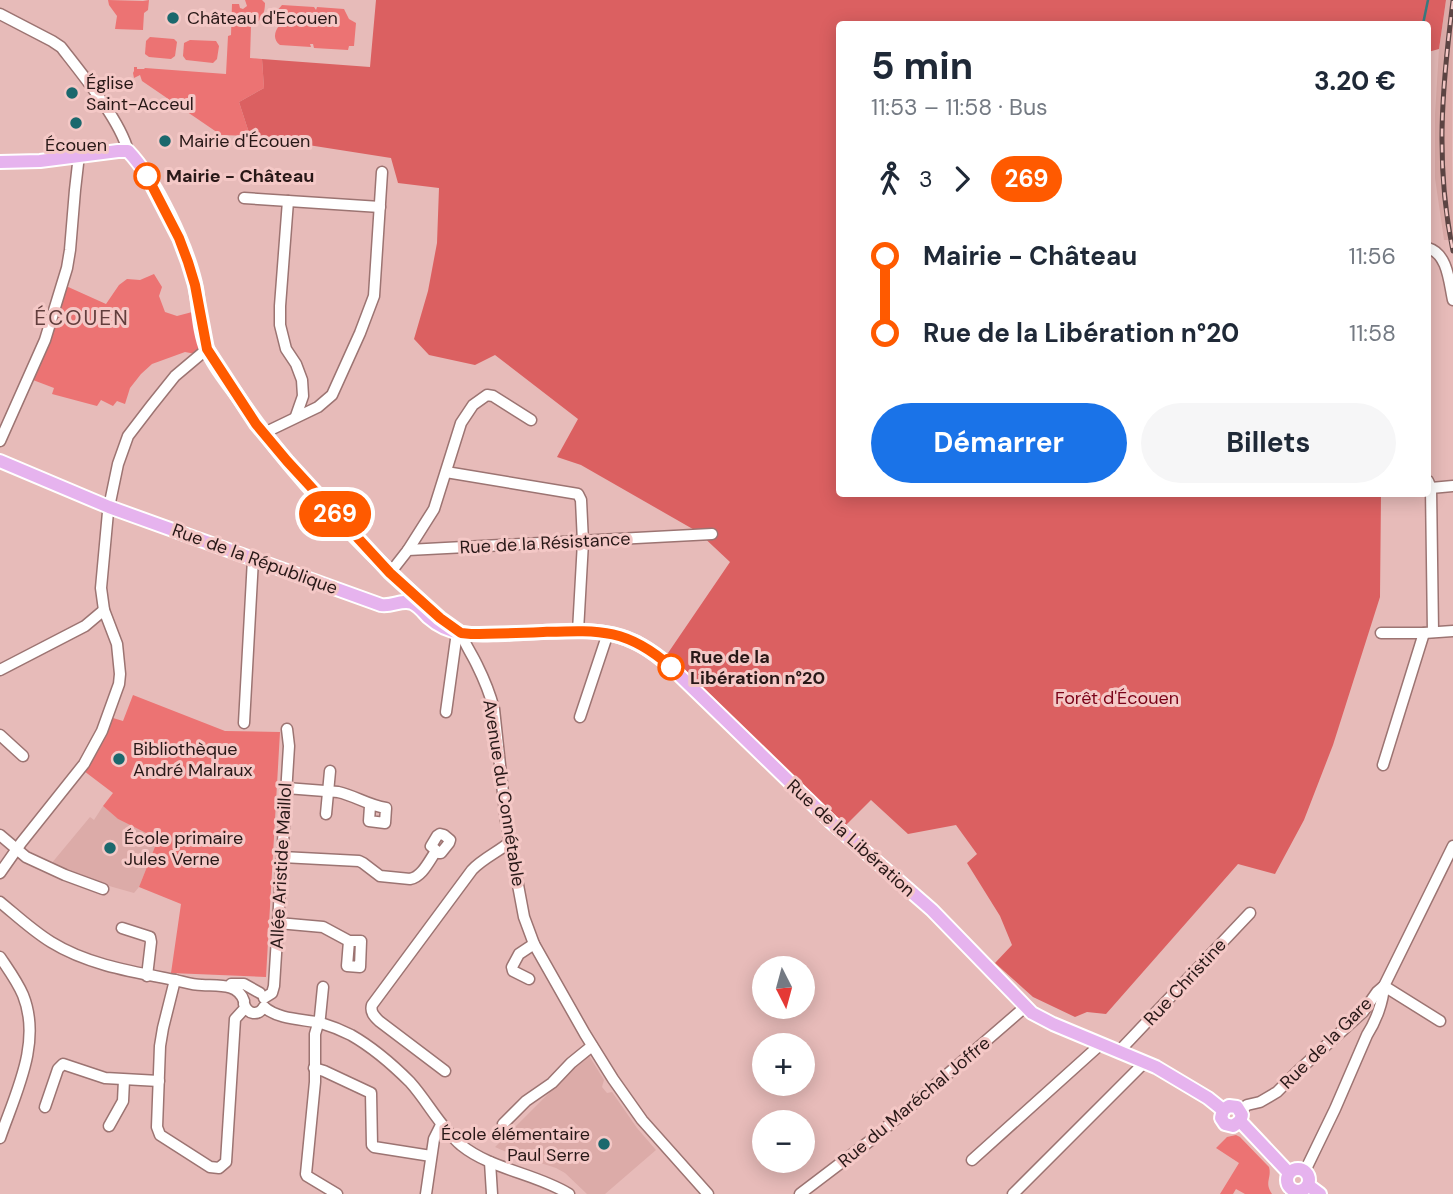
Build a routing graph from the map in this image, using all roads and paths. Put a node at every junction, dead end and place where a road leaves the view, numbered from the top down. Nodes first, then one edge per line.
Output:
1 (0, 14) edge
2 (128, 151) junction
3 (79, 155) junction
4 (0, 162) edge
5 (382, 172) dead end
6 (244, 198) dead end
7 (288, 201) junction
8 (380, 207) junction
9 (1432, 250) edge
10 (1453, 300) edge
11 (207, 349) junction
12 (296, 416) junction
13 (531, 420) dead end
14 (264, 433) junction
15 (0, 442) edge
16 (0, 461) edge
17 (446, 472) junction
18 (1431, 484) edge
19 (1453, 486) edge
20 (1429, 497) edge
21 (109, 506) junction
22 (712, 534) dead end
23 (583, 542) junction
24 (408, 550) junction
25 (253, 559) junction
26 (390, 573) junction
27 (404, 585) junction
28 (401, 602) junction
29 (104, 610) junction
30 (578, 631) junction
31 (1453, 631) edge
32 (459, 633) junction
33 (608, 633) junction
34 (1381, 633) dead end
35 (1429, 633) junction
36 (0, 670) edge
37 (446, 712) dead end
38 (580, 717) dead end
39 (244, 723) dead end
40 (287, 729) dead end
41 (0, 735) edge
42 (23, 756) dead end
43 (1383, 765) dead end
44 (330, 771) dead end
45 (286, 788) junction
46 (328, 791) junction
47 (370, 806) dead end
48 (326, 814) dead end
49 (0, 835) edge
50 (510, 842) junction
51 (1453, 846) edge
52 (17, 850) junction
53 (436, 851) dead end
54 (282, 857) junction
55 (487, 858) junction
56 (513, 859) junction
57 (0, 873) edge
58 (103, 889) dead end
59 (0, 902) edge
60 (1250, 913) dead end
61 (278, 923) junction
62 (122, 928) dead end
63 (349, 941) dead end
64 (534, 944) junction
65 (0, 957) edge
66 (147, 976) junction
67 (528, 979) dead end
68 (175, 980) junction
69 (1384, 986) junction
70 (323, 987) dead end
71 (263, 999) junction
72 (247, 1007) junction
73 (1025, 1007) junction
74 (1363, 1012) junction
75 (306, 1020) junction
76 (1440, 1021) dead end
77 (318, 1022) junction
78 (1367, 1035) junction
79 (1101, 1044) junction
80 (592, 1046) junction
81 (1121, 1052) junction
82 (1145, 1062) junction
83 (314, 1068) junction
84 (445, 1071) dead end
85 (124, 1080) junction
86 (159, 1081) junction
87 (46, 1107) dead end
88 (1241, 1116) junction
89 (503, 1124) dead end
90 (441, 1125) junction
91 (109, 1126) dead end
92 (0, 1138) edge
93 (431, 1156) junction
94 (972, 1160) dead end
95 (490, 1162) junction
96 (1305, 1171) junction
97 (1289, 1173) junction
98 (1308, 1185) junction
99 (562, 1192) edge
100 (1293, 1192) edge
101 (337, 1194) edge
102 (426, 1194) edge
103 (492, 1194) edge
104 (708, 1194) edge
105 (800, 1194) edge
106 (1013, 1194) edge
107 (1320, 1194) edge

1 - 2 street
2 - 3 main road
2 - 11 main road
3 - 4 main road
3 - 15 street
5 - 8 street
6 - 7 street
7 - 8 street
7 - 12 street
8 - 12 street
9 - 10 street
11 - 14 main road
11 - 21 street
12 - 14 street
13 - 17 street
14 - 26 main road
16 - 21 main road, Rue de la République
17 - 23 street
17 - 24 street
18 - 19 street
20 - 35 street
21 - 25 main road, Rue de la République
21 - 29 street
22 - 23 street, Rue de la Résistance
23 - 24 street, Rue de la Résistance
23 - 30 street
24 - 26 street
25 - 28 main road, Rue de la République
25 - 39 street
26 - 27 main road
27 - 28 street
27 - 32 main road
28 - 32 main road
29 - 36 street
29 - 52 street
30 - 32 main road, Rue de la Libération
30 - 33 main road, Rue de la Libération
31 - 35 street
32 - 37 street
32 - 50 street, Avenue du Connétable
33 - 38 street
33 - 73 main road, Rue de la Libération
34 - 35 street
35 - 43 street
40 - 45 street, Allée Aristide Maillol
41 - 42 street
44 - 46 street
45 - 46 street
45 - 54 street, Allée Aristide Maillol
46 - 47 street
46 - 48 street
49 - 52 street
50 - 55 street
50 - 56 street, Avenue du Connétable
51 - 69 street, Rue de la Gare
52 - 57 street
52 - 58 street
53 - 54 street
54 - 61 street, Allée Aristide Maillol
55 - 56 street
55 - 84 street
56 - 64 street, Avenue du Connétable
59 - 66 street
60 - 81 street, Rue Christine
61 - 63 street
61 - 71 street, Allée Aristide Maillol
62 - 66 street
64 - 67 street
64 - 80 street, Avenue du Connétable
65 - 92 street
66 - 68 street
68 - 71 street
68 - 72 street
68 - 86 street
69 - 74 street, Rue de la Gare
69 - 76 street
69 - 78 street
70 - 77 street
71 - 72 street
71 - 72 street
71 - 75 street
72 - 75 street
72 - 86 street
73 - 79 main road, Rue de la Libération
73 - 105 street, Rue du Maréchal Joffre
74 - 78 street
74 - 88 street, Rue de la Gare
75 - 77 street
77 - 83 street
77 - 90 street
78 - 96 street
79 - 81 main road, Rue de la Libération
79 - 94 street
80 - 89 street
80 - 104 street, Avenue du Connétable
81 - 82 main road, Rue de la Libération
82 - 88 main road, Rue de la Libération
82 - 106 street
83 - 93 street
83 - 101 street
85 - 86 street
85 - 87 street
85 - 91 street
88 - 97 main road
90 - 93 street
90 - 95 street
93 - 102 street
95 - 99 street
95 - 103 street
96 - 97 main road
96 - 98 main road
97 - 100 main road
98 - 100 main road
98 - 107 main road

